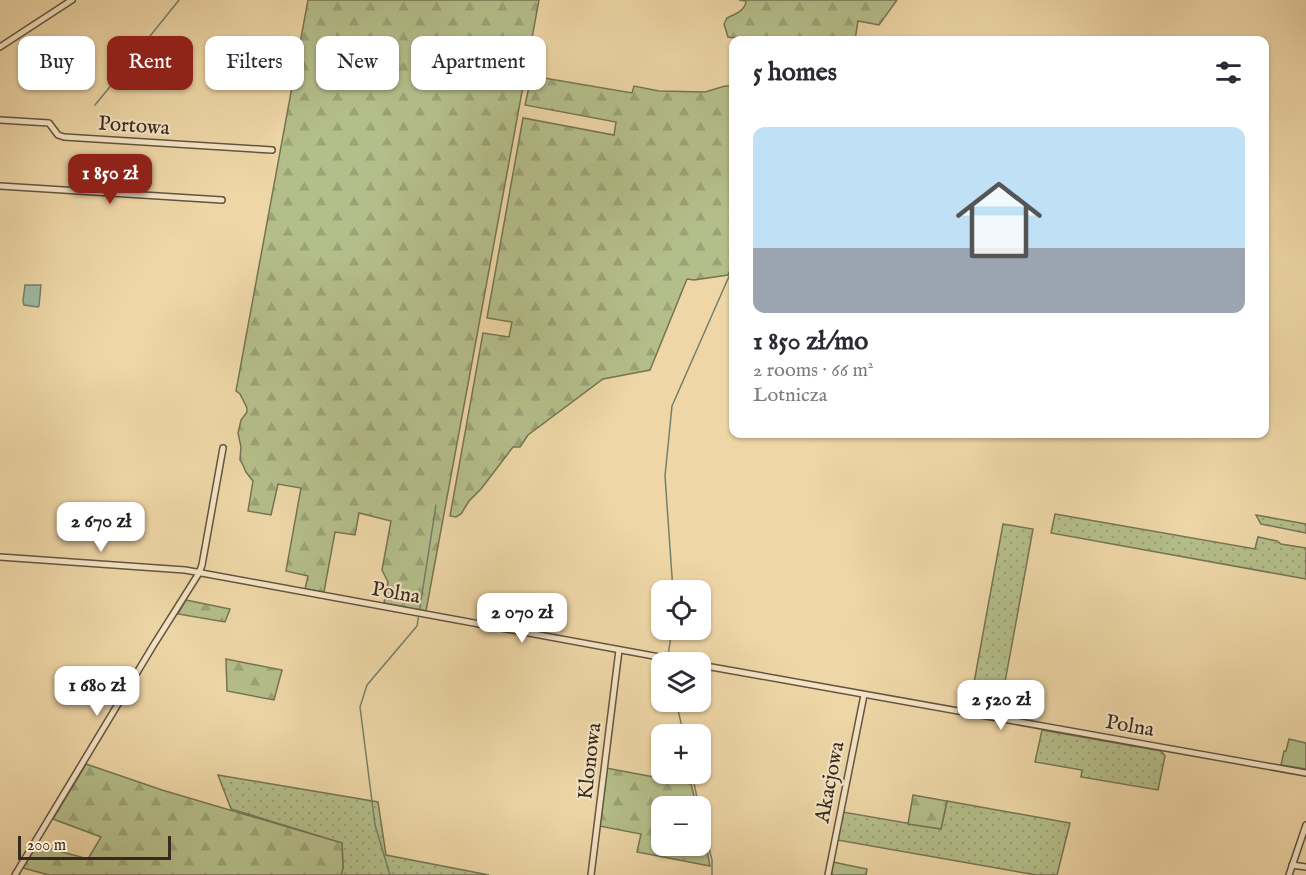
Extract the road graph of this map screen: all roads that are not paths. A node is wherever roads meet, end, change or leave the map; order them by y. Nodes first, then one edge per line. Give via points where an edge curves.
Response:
1 (72, 0) edge
2 (0, 47) edge
3 (0, 120) edge
4 (272, 150) dead end
5 (0, 186) edge
6 (222, 200) dead end
7 (223, 448) dead end
8 (0, 557) edge
9 (200, 573) junction
10 (620, 650) junction
11 (651, 656) edge
12 (711, 666) edge
13 (864, 695) junction
14 (1306, 773) edge
15 (1306, 825) edge
16 (1292, 865) junction
17 (1306, 867) edge
18 (15, 875) edge
19 (591, 875) edge
20 (828, 875) edge
21 (1288, 875) edge

1 - 2 street
3 - 4 street, Portowa via 49,123 64,137
5 - 6 street
7 - 9 street
8 - 9 street, Polna
9 - 10 street, Polna
9 - 18 street
10 - 11 street, Polna
10 - 19 street, Klonowa
12 - 13 street, Polna
13 - 14 street, Polna
13 - 20 street, Akacjowa
15 - 16 street
16 - 17 street
16 - 21 street

